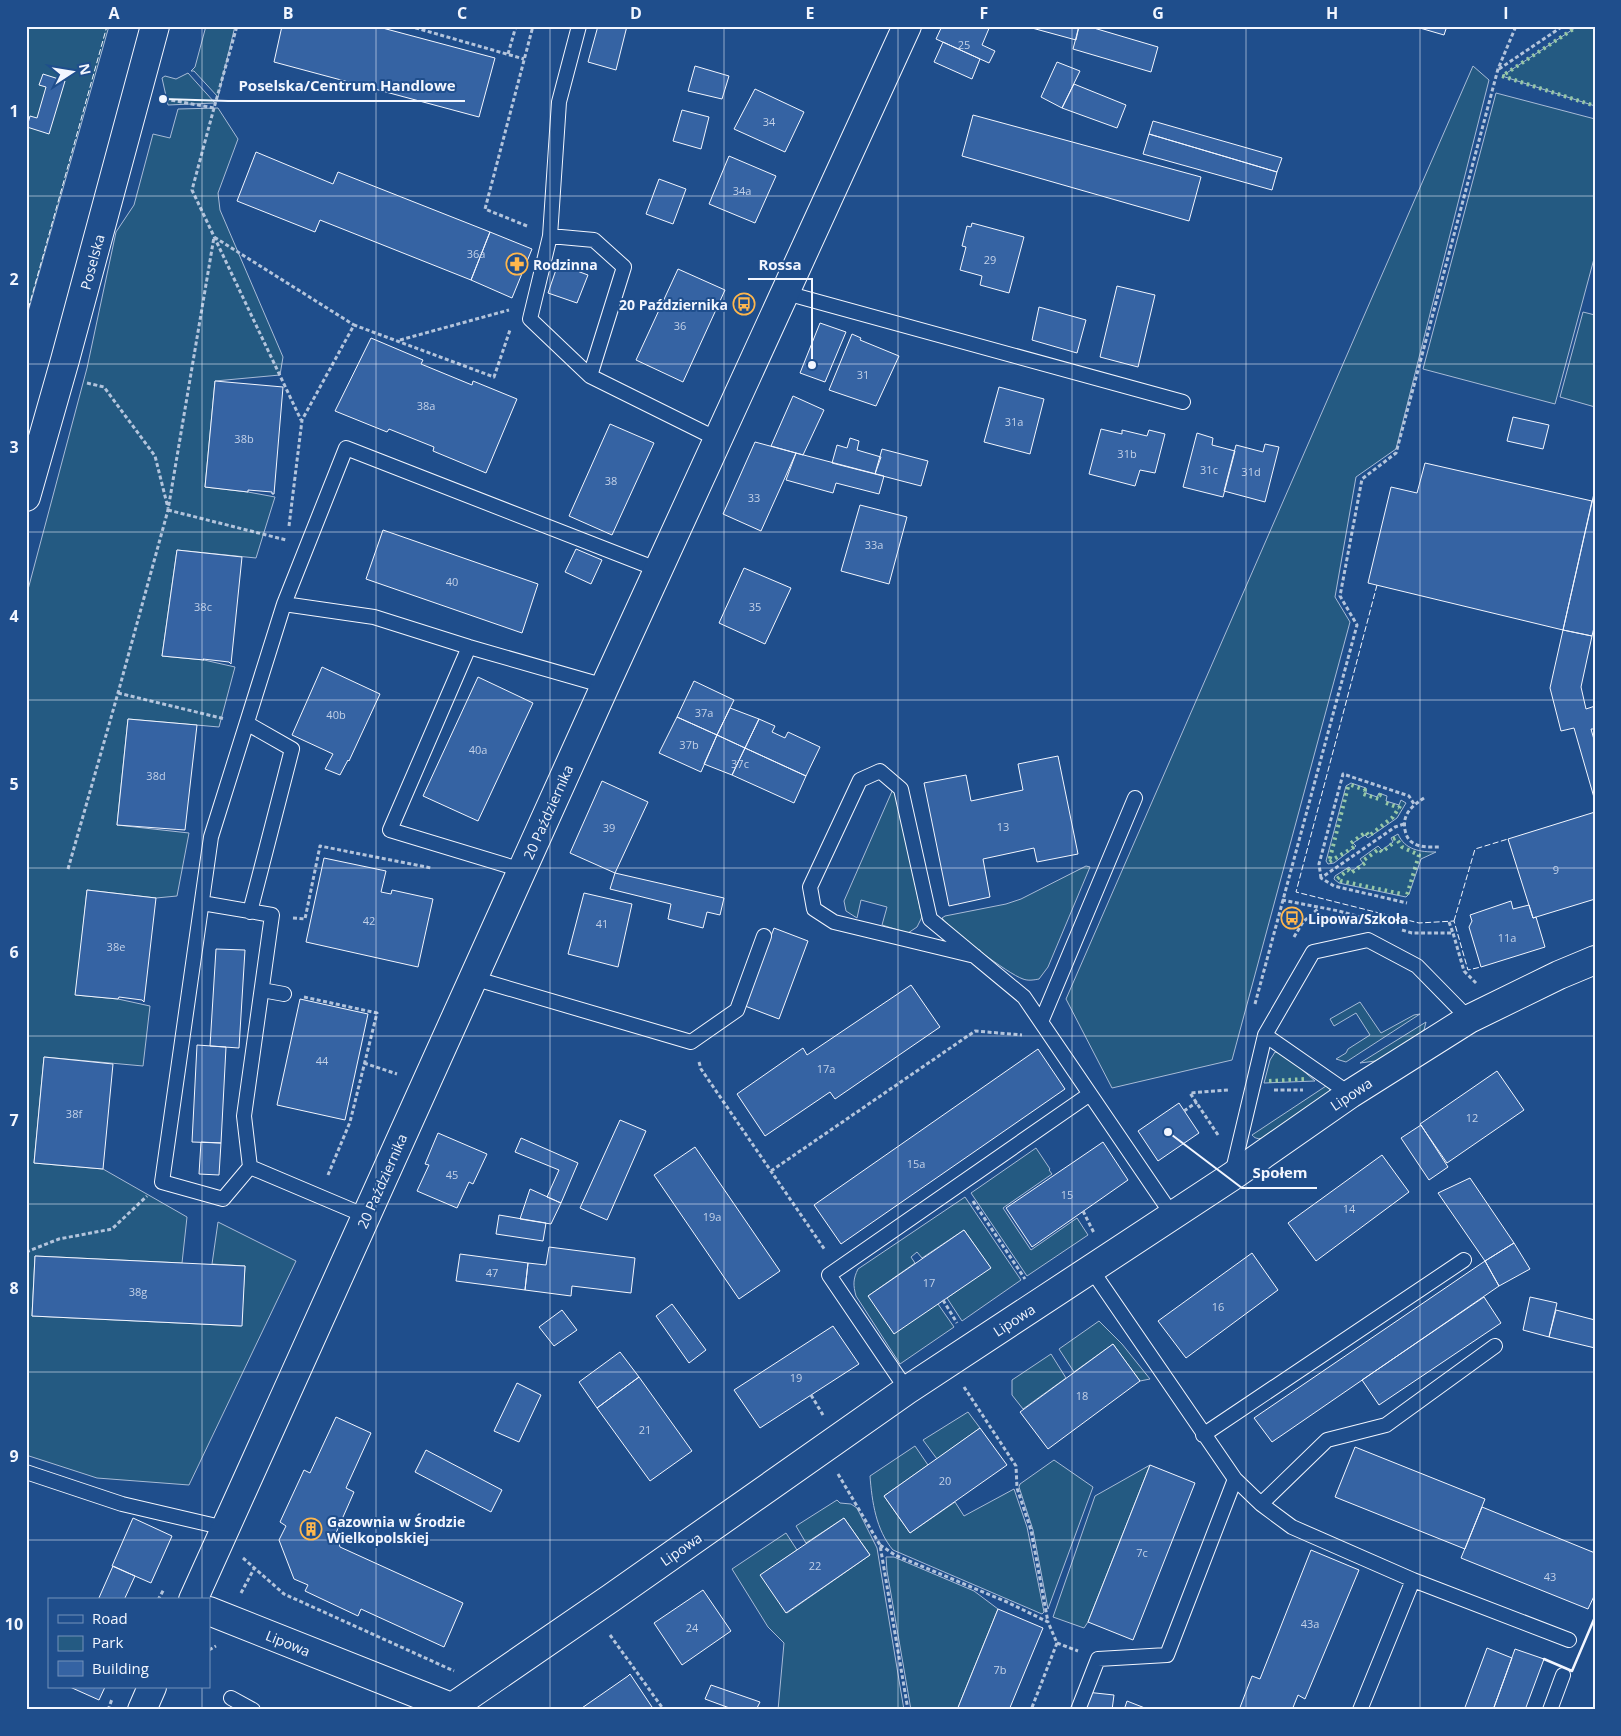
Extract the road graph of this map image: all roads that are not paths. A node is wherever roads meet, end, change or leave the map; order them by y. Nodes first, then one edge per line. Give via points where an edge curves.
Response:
1 (155, 26) edge
2 (579, 26) edge
3 (907, 26) edge
4 (550, 236) junction
5 (786, 293) junction
6 (590, 376) junction
7 (1183, 402) dead end
8 (719, 440) junction
9 (26, 497) edge
10 (659, 570) junction
11 (284, 604) junction
12 (469, 647) junction
13 (605, 686) junction
14 (248, 724) junction
15 (1134, 798) dead end
16 (522, 870) junction
17 (202, 903) junction
18 (250, 912) junction
19 (764, 936) dead end
20 (975, 956) junction
21 (1595, 960) edge
22 (474, 978) junction
23 (262, 990) junction
24 (291, 995) road end
25 (1469, 1019) junction
26 (1041, 1022) junction
27 (1265, 1035) junction
28 (1090, 1094) junction
29 (1350, 1094) junction
30 (250, 1166) junction
31 (1231, 1177) junction
32 (366, 1216) junction
33 (1173, 1216) junction
34 (1464, 1260) dead end
35 (1091, 1270) junction
36 (1495, 1346) dead end
37 (907, 1390) junction
38 (1203, 1435) junction
39 (26, 1472) edge
40 (1235, 1480) junction
41 (1261, 1504) junction
42 (225, 1528) junction
43 (1413, 1580) junction
44 (194, 1598) edge
45 (210, 1611) edge
46 (1569, 1640) dead end
47 (1563, 1675) dead end
48 (152, 1688) edge
49 (231, 1698) dead end
50 (449, 1709) edge
51 (142, 1710) edge
52 (253, 1710) edge
53 (1078, 1710) edge
54 (1360, 1710) edge
55 (1550, 1710) edge

1 - 9 street, Poselska
2 - 4 lane via 559,102
3 - 5 street, 20 Października
4 - 6 lane via 530,319
4 - 6 lane via 594,240 624,267
5 - 7 lane
5 - 8 street, 20 Października
6 - 8 lane
8 - 10 street, 20 Października
10 - 11 lane via 346,448
10 - 13 street, 20 Października
11 - 12 lane via 374,617
11 - 14 lane
12 - 13 lane
12 - 16 lane via 390,830
13 - 16 street, 20 Października
14 - 17 lane via 211,837
14 - 18 lane via 292,749
15 - 26 lane
16 - 22 street, 20 Października
17 - 18 lane
17 - 30 lane via 162,1182 223,1198
18 - 23 lane via 272,915
19 - 22 lane via 736,1010 691,1042
20 - 20 lane via 930,918 901,789 880,771 860,780 810,887 814,908 834,922
20 - 26 lane via 1024,997
21 - 25 street, Lipowa
22 - 32 street, 20 Października
23 - 24 lane
23 - 30 lane via 244,1116
25 - 27 lane via 1417,966 1368,940 1313,952
25 - 29 street, Lipowa
26 - 28 lane
27 - 29 lane
27 - 31 lane
28 - 33 lane
28 - 37 lane via 829,1275
29 - 31 street, Lipowa
30 - 32 lane
31 - 33 street, Lipowa
32 - 42 street, 20 Października
33 - 35 street, Lipowa
34 - 38 lane
35 - 37 street, Lipowa
35 - 38 lane
36 - 41 lane via 1386,1425 1326,1440
37 - 50 street, Lipowa
38 - 40 lane
39 - 42 lane via 122,1504
40 - 41 lane
40 - 53 lane via 1167,1655 1098,1658
41 - 43 lane via 1292,1527
42 - 44 street, 20 Października
43 - 46 lane
43 - 54 lane
45 - 50 street, Lipowa
47 - 55 lane
48 - 51 street
49 - 52 lane

